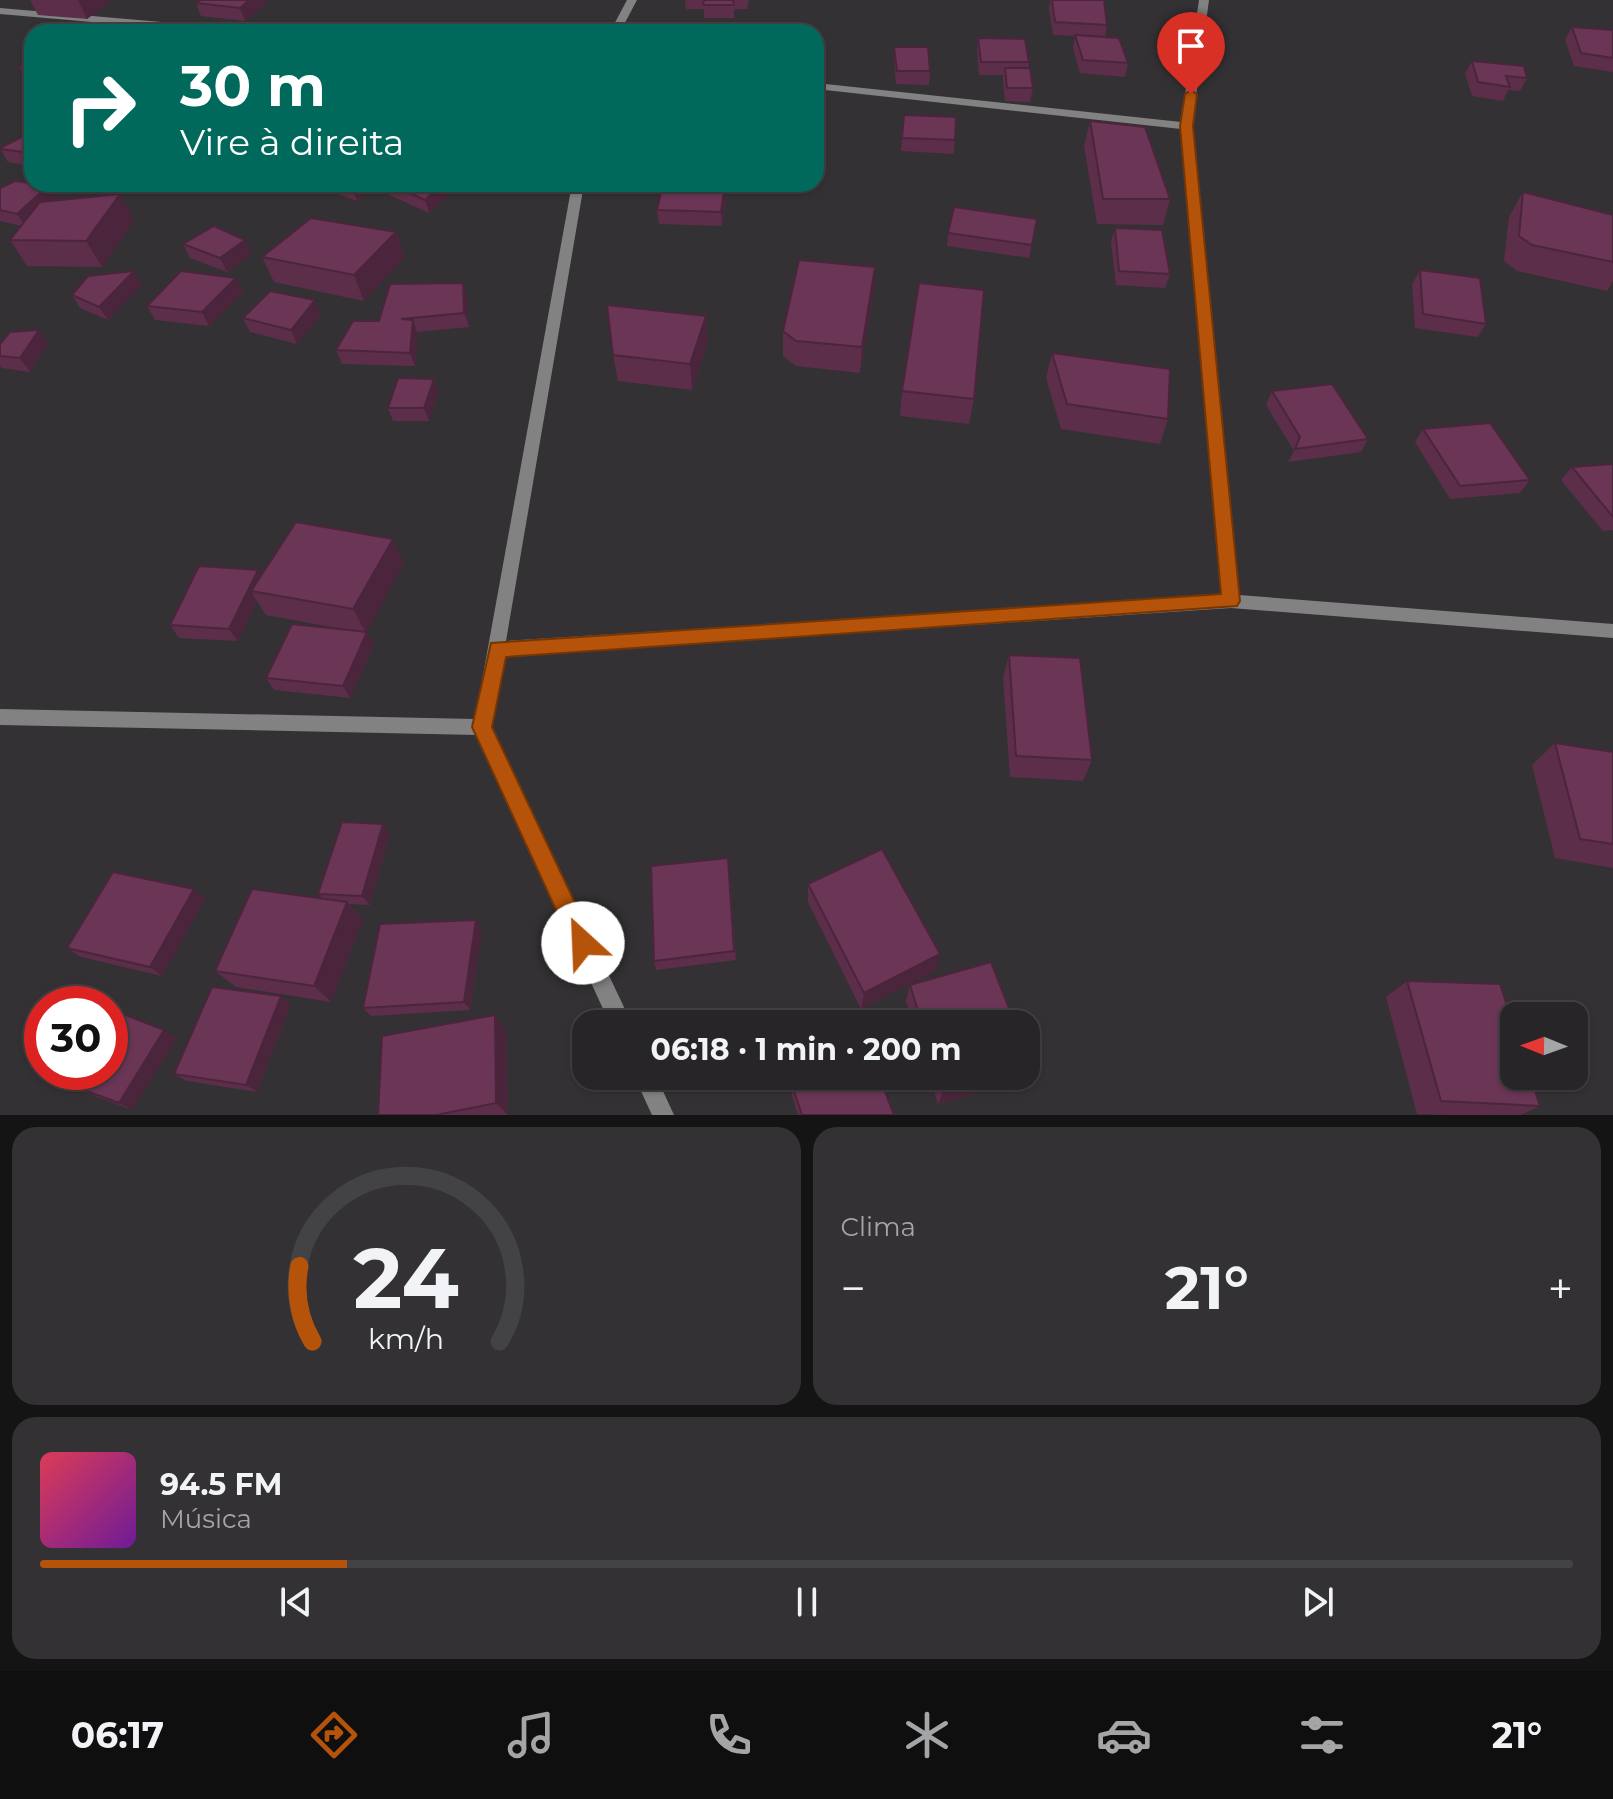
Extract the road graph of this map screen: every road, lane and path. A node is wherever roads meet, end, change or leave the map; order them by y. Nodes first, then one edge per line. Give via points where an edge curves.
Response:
1 (632, 0) edge
2 (1204, 0) edge
3 (0, 11) edge
4 (150, 24) edge
5 (619, 24) edge
6 (824, 87) edge
7 (1186, 126) junction
8 (577, 192) edge
9 (1231, 601) junction
10 (1613, 631) edge
11 (498, 649) junction
12 (0, 717) edge
13 (482, 727) junction
14 (614, 1010) edge
15 (651, 1090) edge
16 (663, 1115) edge

1 - 5 street
2 - 7 street
3 - 4 street
6 - 7 street
7 - 9 street
8 - 11 street
9 - 10 street
9 - 11 street
11 - 13 street
12 - 13 street
13 - 14 street
15 - 16 street

